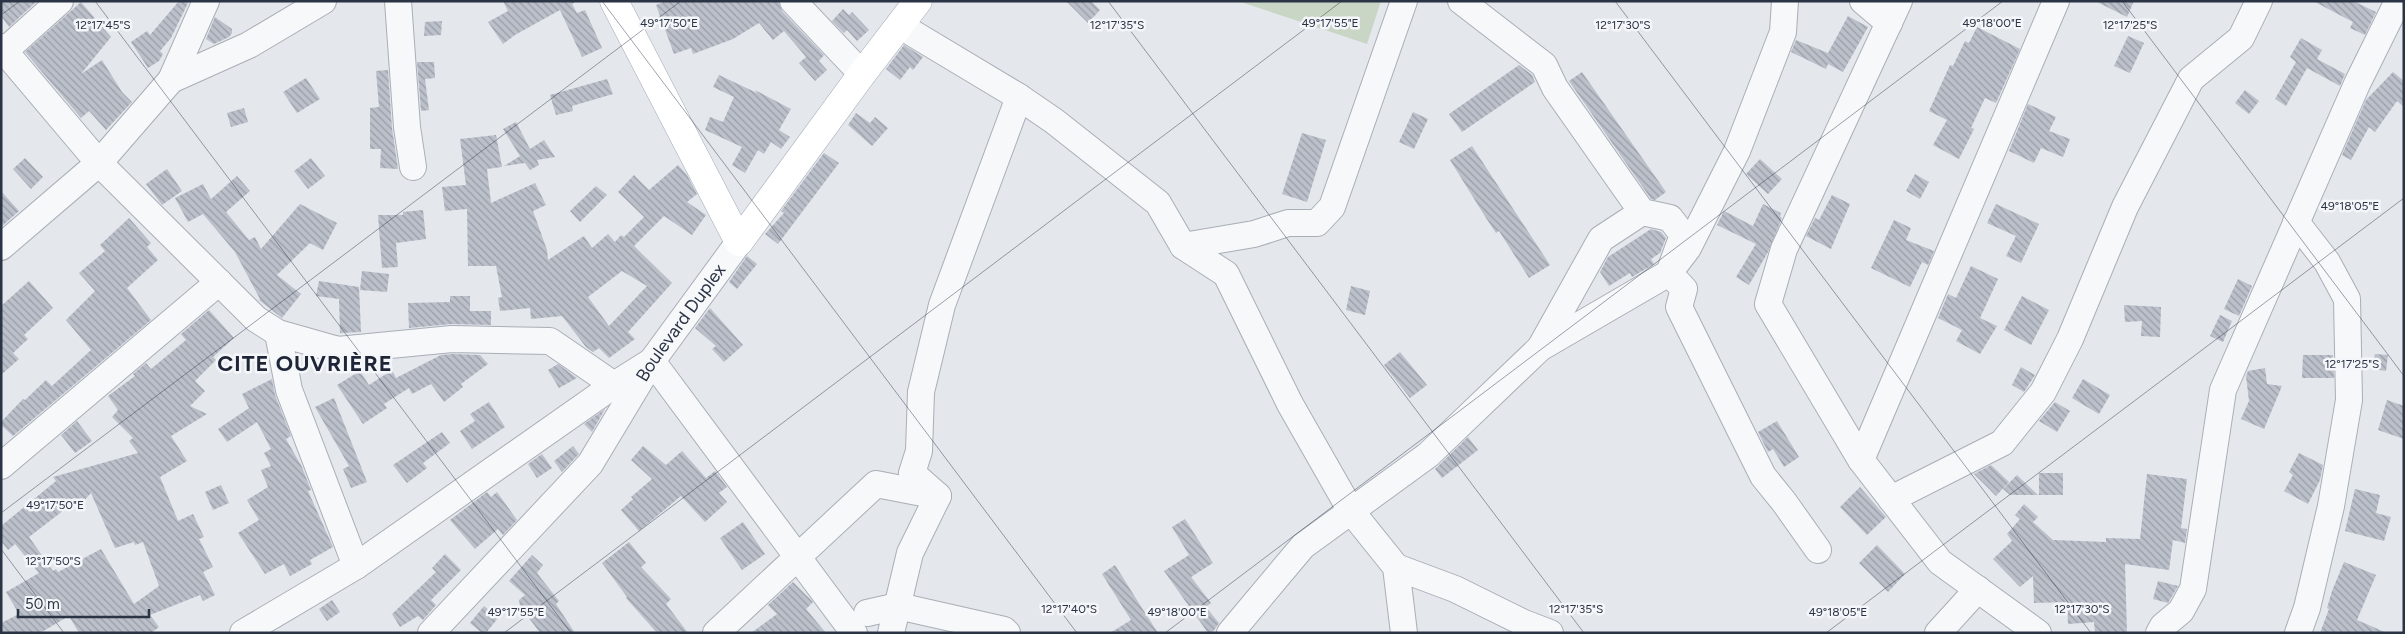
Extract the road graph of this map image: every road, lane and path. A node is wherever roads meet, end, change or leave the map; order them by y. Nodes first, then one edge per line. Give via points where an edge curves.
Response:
1 (60, 1) edge
2 (206, 1) edge
3 (323, 1) edge
4 (398, 1) edge
5 (614, 1) edge
6 (793, 1) edge
7 (918, 1) edge
8 (1404, 1) edge
9 (1460, 1) edge
10 (1786, 1) edge
11 (1863, 1) edge
12 (2056, 1) edge
13 (2259, 1) edge
14 (2398, 1) edge
15 (1894, 12) edge
16 (899, 25) junction
17 (2, 51) edge
18 (862, 74) junction
19 (171, 80) junction
20 (1019, 96) junction
21 (99, 163) junction
22 (413, 167) dead end
23 (1642, 212) junction
24 (2296, 222) junction
25 (739, 242) junction
26 (1, 246) edge
27 (1183, 246) junction
28 (1669, 273) junction
29 (220, 282) junction
30 (278, 333) junction
31 (1540, 348) junction
32 (652, 361) junction
33 (614, 385) junction
34 (1861, 460) junction
35 (1, 466) edge
36 (938, 496) junction
37 (1891, 499) junction
38 (1351, 511) junction
39 (1818, 550) dead end
40 (796, 557) junction
41 (356, 566) junction
42 (1396, 567) junction
43 (1978, 589) junction
44 (898, 606) junction
45 (861, 623) edge
46 (243, 633) edge
47 (431, 633) edge
48 (716, 633) edge
49 (891, 633) edge
50 (1007, 633) edge
51 (1230, 633) edge
52 (1404, 633) edge
53 (1550, 633) edge
54 (1938, 633) edge
55 (2038, 633) edge
56 (2159, 633) edge
57 (2298, 633) edge

1 - 17 street
2 - 19 street
3 - 19 street via 249,45
4 - 22 street
5 - 25 main road
6 - 18 street
7 - 16 main road, Boulevard Duplex
8 - 27 street via 1332,207 1317,222 1288,223 1254,234
9 - 23 street via 1544,66 1555,88
10 - 28 street via 1783,32 1737,152 1688,248
11 - 15 street
12 - 34 street
13 - 37 street via 2241,38 2191,79 2125,207 2070,339 2043,392 2002,443
14 - 24 street
15 - 34 street via 1784,249 1768,304
16 - 18 main road, Boulevard Duplex
16 - 20 street
17 - 21 street
18 - 25 main road, Boulevard Duplex
19 - 21 street
20 - 27 street via 1158,202
20 - 36 street via 942,305 920,392 919,451 912,473
21 - 26 street
21 - 29 street
23 - 28 street via 1670,218 1683,235
23 - 31 street via 1601,240
24 - 56 street via 2222,390 2193,588 2181,611 2162,626
24 - 57 street via 2327,262 2347,299 2349,400 2331,506 2308,608
25 - 32 street, Boulevard Duplex
27 - 38 street via 1226,274 1290,404
28 - 31 street
28 - 39 street via 1684,289 1679,307 1763,476
29 - 30 street via 256,319
29 - 35 street
30 - 33 street via 338,350 452,339 550,341
30 - 41 street via 289,390
31 - 38 street via 1428,455
32 - 33 street
32 - 40 street
32 - 47 street, Boulevard Duplex via 590,464
33 - 41 street
34 - 37 street
36 - 40 street via 876,484
36 - 44 street via 910,552
37 - 43 street via 1940,562
38 - 42 street
38 - 51 street via 1303,546
40 - 45 street
40 - 48 street
41 - 46 street
42 - 52 street
42 - 53 street via 1455,589
43 - 54 street
43 - 55 street
44 - 45 street
44 - 49 street
44 - 50 street

